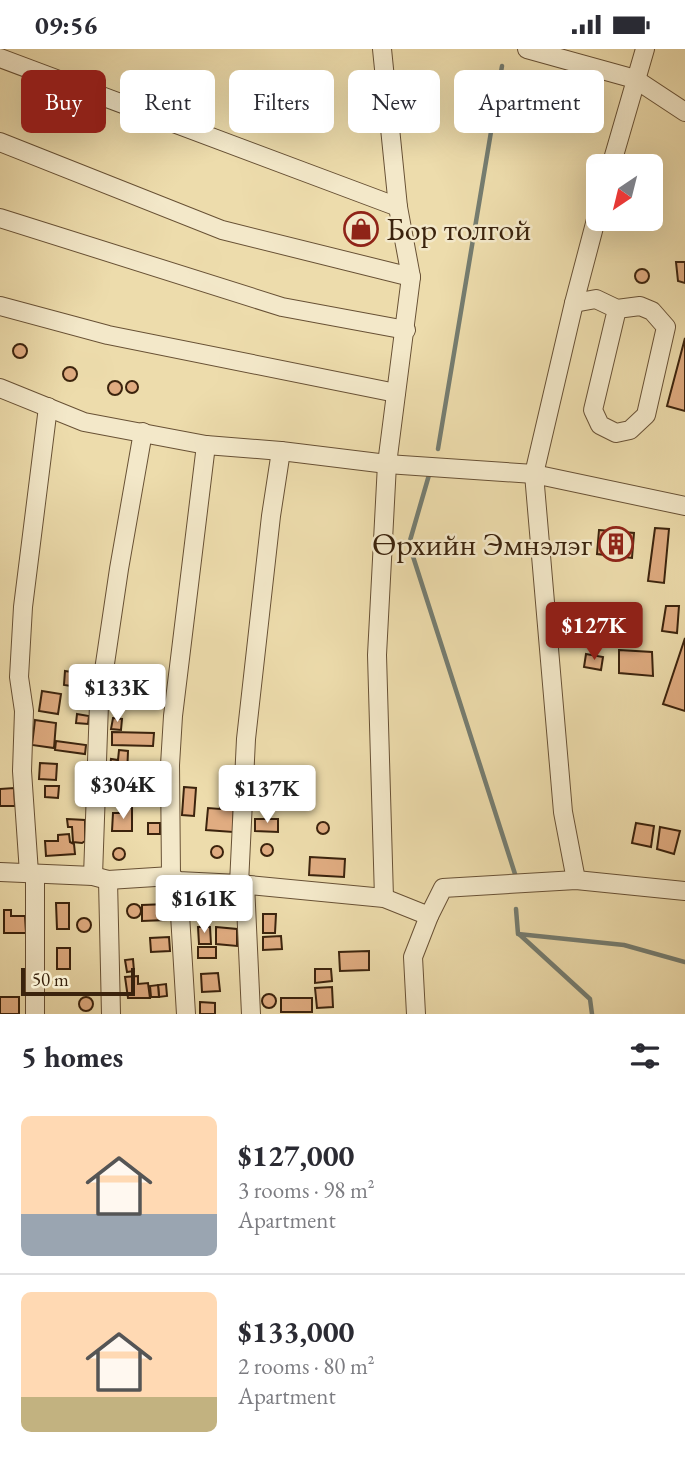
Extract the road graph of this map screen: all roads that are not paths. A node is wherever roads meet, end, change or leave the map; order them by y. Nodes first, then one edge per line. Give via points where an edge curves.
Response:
1 (382, 49) edge
2 (527, 49) edge
3 (645, 49) edge
4 (0, 58) edge
5 (635, 79) junction
6 (685, 112) edge
7 (0, 142) edge
8 (614, 154) edge
9 (398, 207) junction
10 (0, 218) edge
11 (593, 231) edge
12 (411, 277) junction
13 (573, 303) junction
14 (0, 306) edge
15 (617, 309) junction
16 (406, 330) junction
17 (0, 388) edge
18 (396, 393) junction
19 (48, 407) junction
20 (143, 432) junction
21 (206, 445) junction
22 (281, 451) junction
23 (387, 464) junction
24 (534, 474) junction
25 (685, 506) edge
26 (0, 872) edge
27 (32, 874) junction
28 (100, 878) junction
29 (174, 879) junction
30 (576, 880) junction
31 (242, 884) junction
32 (685, 891) edge
33 (384, 898) junction
34 (429, 916) junction
35 (35, 1014) edge
36 (111, 1014) edge
37 (186, 1014) edge
38 (251, 1014) edge
39 (416, 1014) edge

1 - 9 street
2 - 5 street
3 - 5 street
4 - 9 street
5 - 6 street
5 - 8 street
7 - 12 street via 222,230
9 - 12 street
10 - 16 street via 282,307
11 - 13 street
12 - 16 street
13 - 15 street via 596,299
13 - 24 street
14 - 18 street via 108,335
15 - 15 street via 593,410 600,425 617,433 630,430 646,415 666,327 652,311 640,306
16 - 18 street
17 - 19 street
18 - 23 street
19 - 20 street via 84,422
19 - 27 street via 19,677
20 - 21 street
20 - 28 street via 99,704
21 - 22 street
21 - 29 street via 173,716
22 - 23 street
22 - 31 street via 246,739
23 - 24 street
23 - 33 street via 377,655
24 - 25 street
24 - 30 street via 563,812
26 - 27 street
27 - 28 street
27 - 35 street
28 - 29 street
28 - 36 street
29 - 31 street
29 - 37 street
30 - 32 street
30 - 34 street via 443,888
31 - 33 street
31 - 38 street
33 - 34 street
34 - 39 street via 413,957

